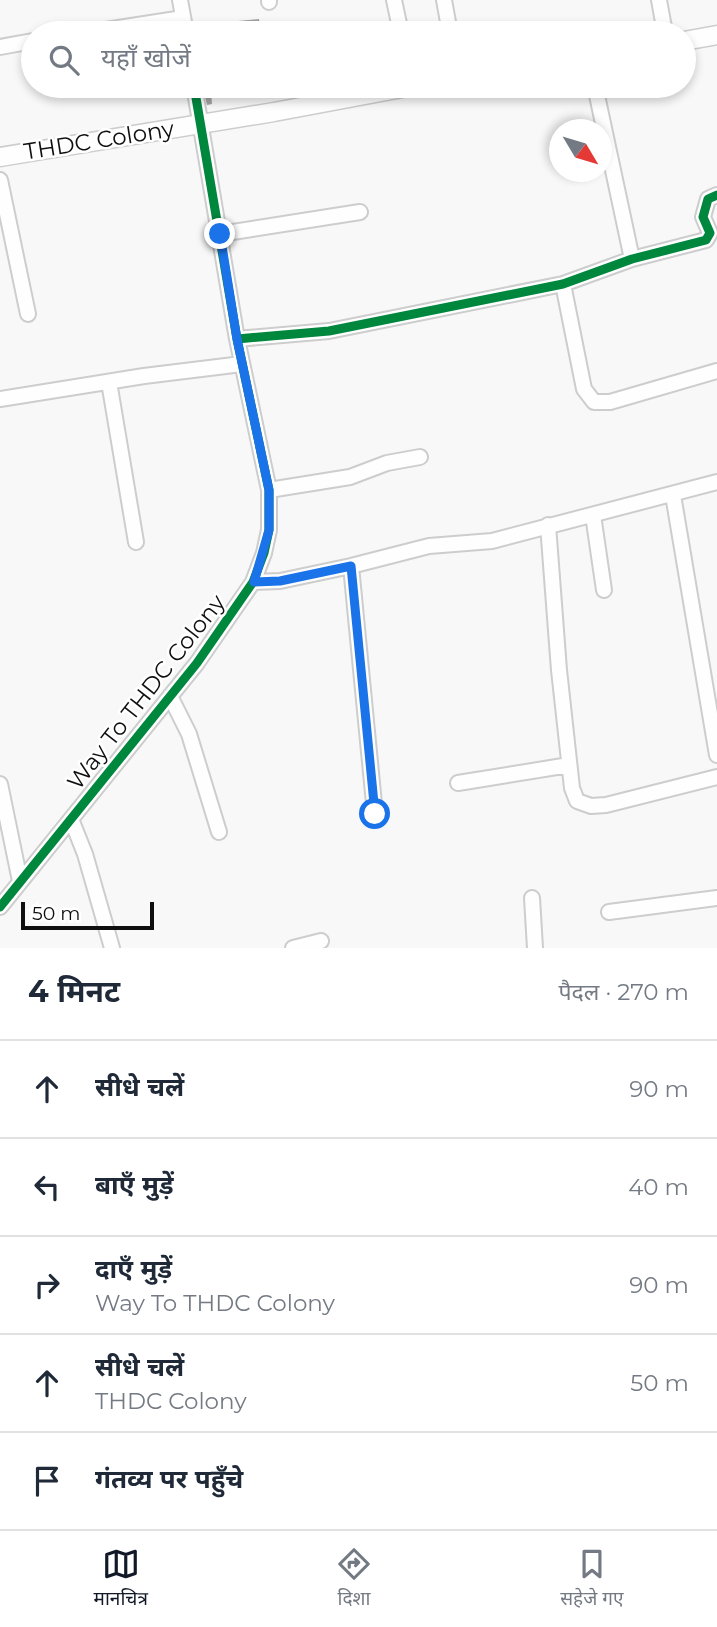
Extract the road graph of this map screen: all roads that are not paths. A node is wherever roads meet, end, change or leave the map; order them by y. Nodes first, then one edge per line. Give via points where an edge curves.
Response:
1 (180, 0) edge
2 (394, 0) edge
3 (444, 0) edge
4 (659, 0) edge
5 (183, 18) junction
6 (164, 21) edge
7 (184, 21) edge
8 (398, 21) edge
9 (448, 21) edge
10 (663, 21) edge
11 (717, 35) edge
12 (696, 39) edge
13 (21, 43) edge
14 (0, 47) edge
15 (196, 98) edge
16 (345, 98) edge
17 (598, 98) edge
18 (199, 124) junction
19 (0, 157) edge
20 (0, 180) edge
21 (717, 195) edge
22 (360, 212) dead end
23 (220, 234) junction
24 (632, 259) junction
25 (563, 284) junction
26 (28, 314) dead end
27 (237, 339) junction
28 (241, 359) junction
29 (717, 371) edge
30 (109, 382) junction
31 (0, 399) edge
32 (420, 457) dead end
33 (717, 482) edge
34 (269, 490) junction
35 (673, 495) junction
36 (593, 515) junction
37 (548, 525) junction
38 (136, 542) dead end
39 (351, 566) junction
40 (254, 582) junction
41 (604, 590) dead end
42 (170, 696) junction
43 (717, 755) edge
44 (569, 765) junction
45 (717, 778) edge
46 (458, 783) dead end
47 (0, 784) edge
48 (375, 814) dead end
49 (71, 819) junction
50 (219, 832) dead end
51 (20, 881) junction
52 (532, 898) dead end
53 (717, 898) edge
54 (0, 907) edge
55 (608, 912) dead end
56 (321, 941) dead end
57 (112, 948) edge
58 (293, 948) edge
59 (532, 948) edge

1 - 5 street
2 - 8 street
3 - 9 street
4 - 10 street
5 - 6 street
5 - 7 street
11 - 12 street
13 - 14 street
15 - 18 street, THDC Colony
16 - 18 street, THDC Colony
17 - 24 street
18 - 19 street, THDC Colony
18 - 23 street, THDC Colony
20 - 26 street
21 - 24 street via 708,199 703,217 710,233 706,240
22 - 23 street
23 - 27 street, THDC Colony
24 - 25 street
25 - 27 street via 329,331
25 - 29 street via 584,389 594,402 610,402
27 - 28 street, THDC Colony
28 - 30 street
28 - 34 street, Way To THDC Colony
30 - 31 street
30 - 38 street
32 - 34 street via 350,477
33 - 35 street
34 - 40 street, Way To THDC Colony via 269,530
35 - 36 street
35 - 43 street
36 - 37 street
36 - 41 street
37 - 39 street via 492,541 412,549
37 - 44 street
39 - 40 street
39 - 48 street
40 - 42 street, Way To THDC Colony
42 - 49 street, Way To THDC Colony
42 - 50 street via 189,734
44 - 45 street via 577,801 591,806
44 - 46 street
47 - 51 street
49 - 51 street, Way To THDC Colony
49 - 57 street
51 - 54 street, Way To THDC Colony
52 - 59 street
53 - 55 street
56 - 58 street

